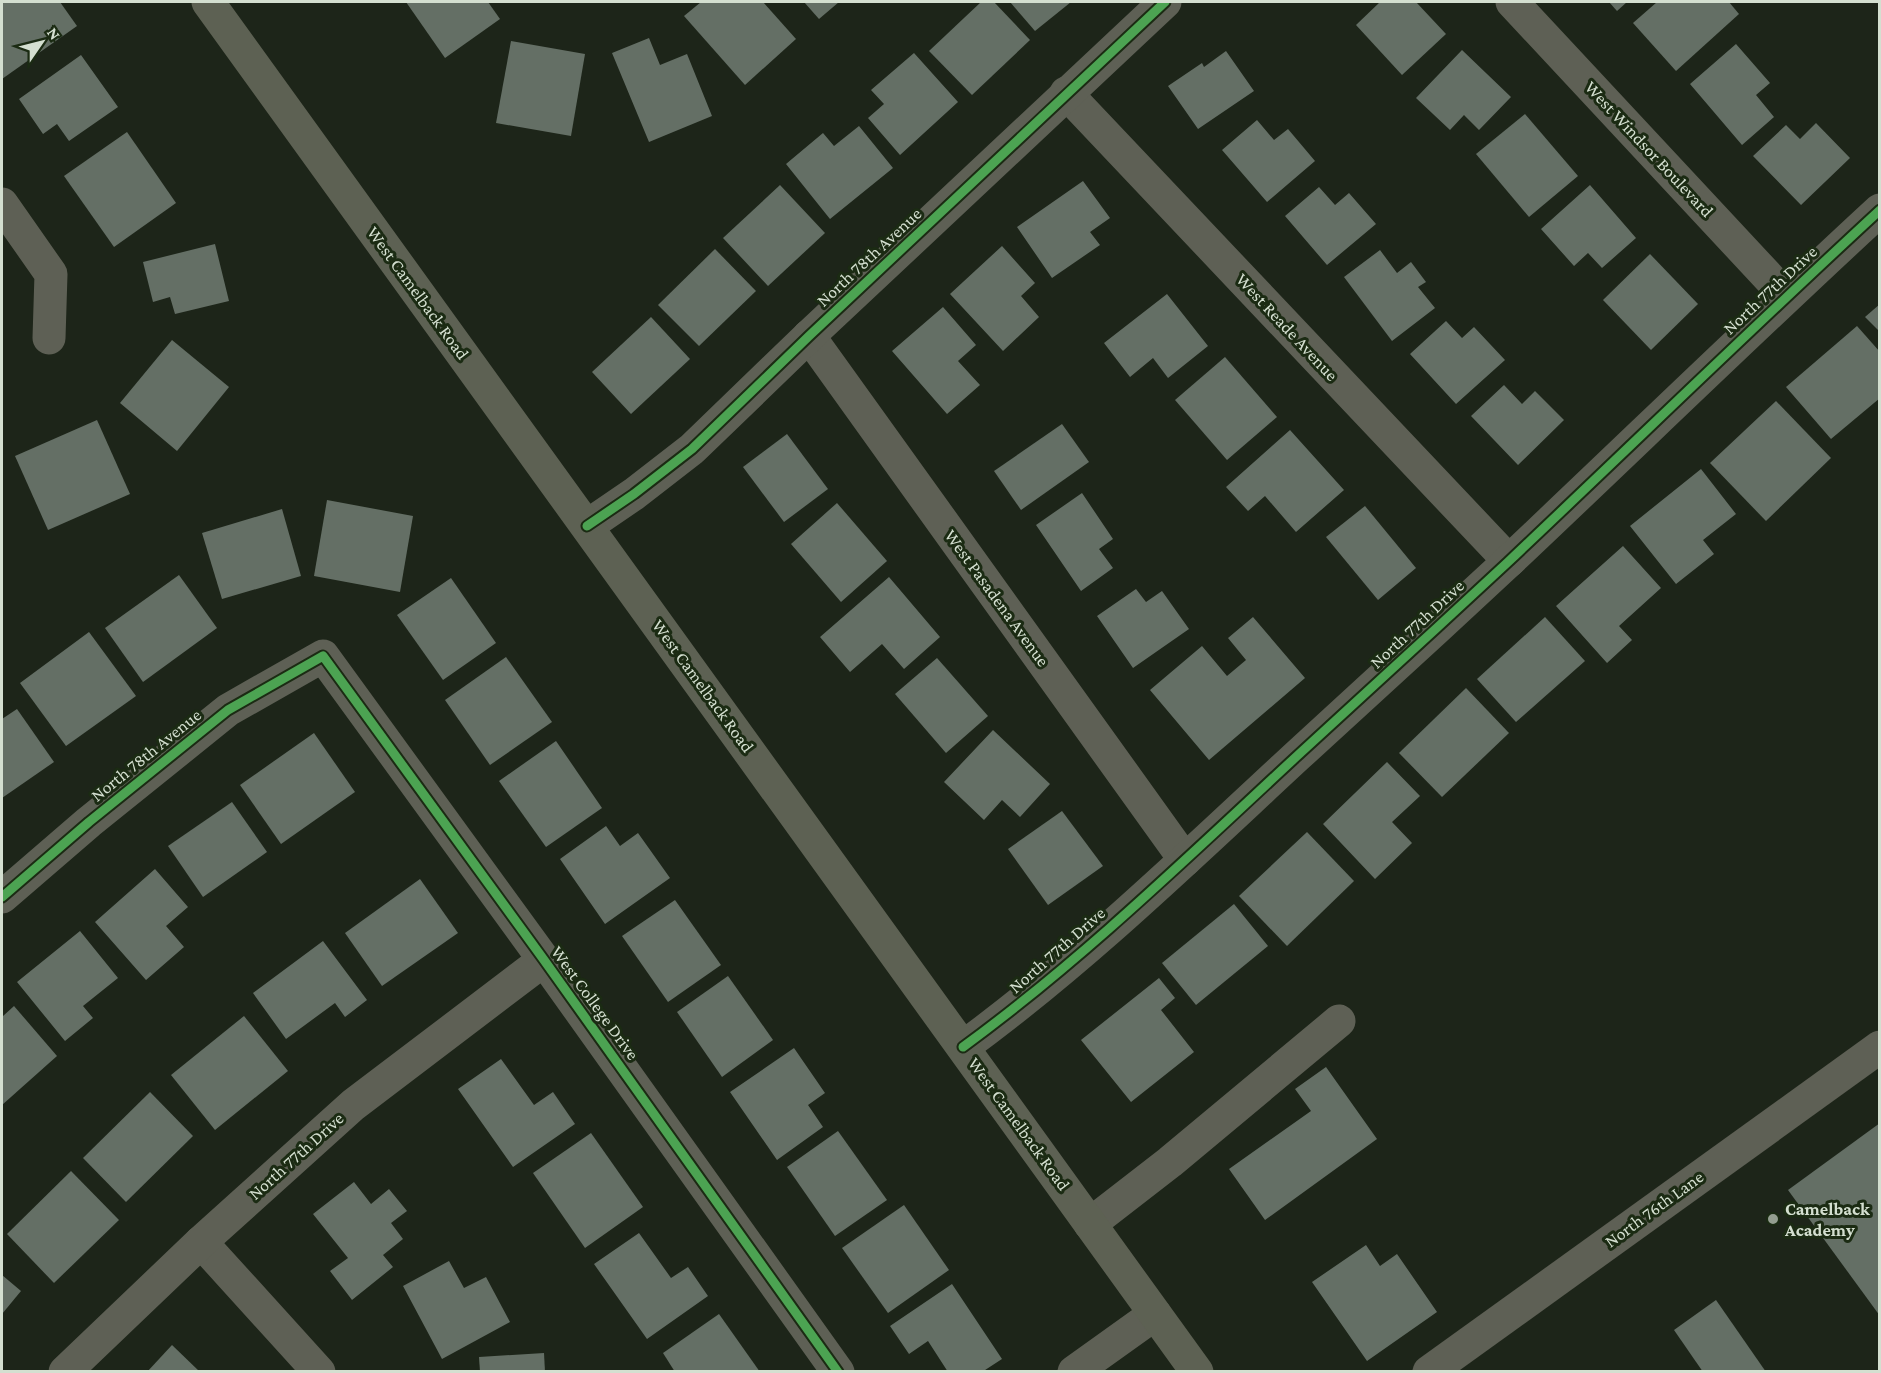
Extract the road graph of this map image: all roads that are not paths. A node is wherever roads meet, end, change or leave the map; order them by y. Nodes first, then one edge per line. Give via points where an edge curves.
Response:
1 (208, 2) edge
2 (1165, 2) edge
3 (1512, 2) edge
4 (1066, 93) junction
5 (2, 204) edge
6 (1880, 210) edge
7 (1786, 297) junction
8 (809, 336) junction
9 (49, 338) dead end
10 (587, 526) junction
11 (1509, 561) junction
12 (322, 656) joint
13 (1185, 860) junction
14 (2, 897) edge
15 (544, 960) junction
16 (1339, 1021) dead end
17 (963, 1047) junction
18 (1880, 1047) edge
19 (1090, 1224) junction
20 (201, 1242) junction
21 (1155, 1314) junction
22 (65, 1371) edge
23 (319, 1371) edge
24 (838, 1371) edge
25 (1074, 1371) edge
26 (1197, 1371) edge
27 (1429, 1371) edge

1 - 10 main road, West Camelback Road
2 - 4 street, North 78th Avenue
3 - 7 street, West Windsor Boulevard
4 - 8 street, North 78th Avenue
4 - 11 street, West Reade Avenue
5 - 9 street via 51,274
6 - 7 street, North 77th Drive
7 - 11 street, North 77th Drive
8 - 10 street, North 78th Avenue via 692,449
8 - 13 street, West Pasadena Avenue
10 - 17 main road, West Camelback Road
11 - 13 street, North 77th Drive
12 - 14 street, North 78th Avenue via 228,710
12 - 15 street, West College Drive
13 - 17 street, North 77th Drive via 1052,978
15 - 20 street, North 77th Drive via 353,1105
15 - 24 street, West College Drive
16 - 19 street
17 - 19 main road, West Camelback Road
18 - 27 street, North 76th Lane
19 - 21 main road, West Camelback Road
20 - 22 street, North 77th Drive
20 - 23 street
21 - 25 street
21 - 26 main road, West Camelback Road

